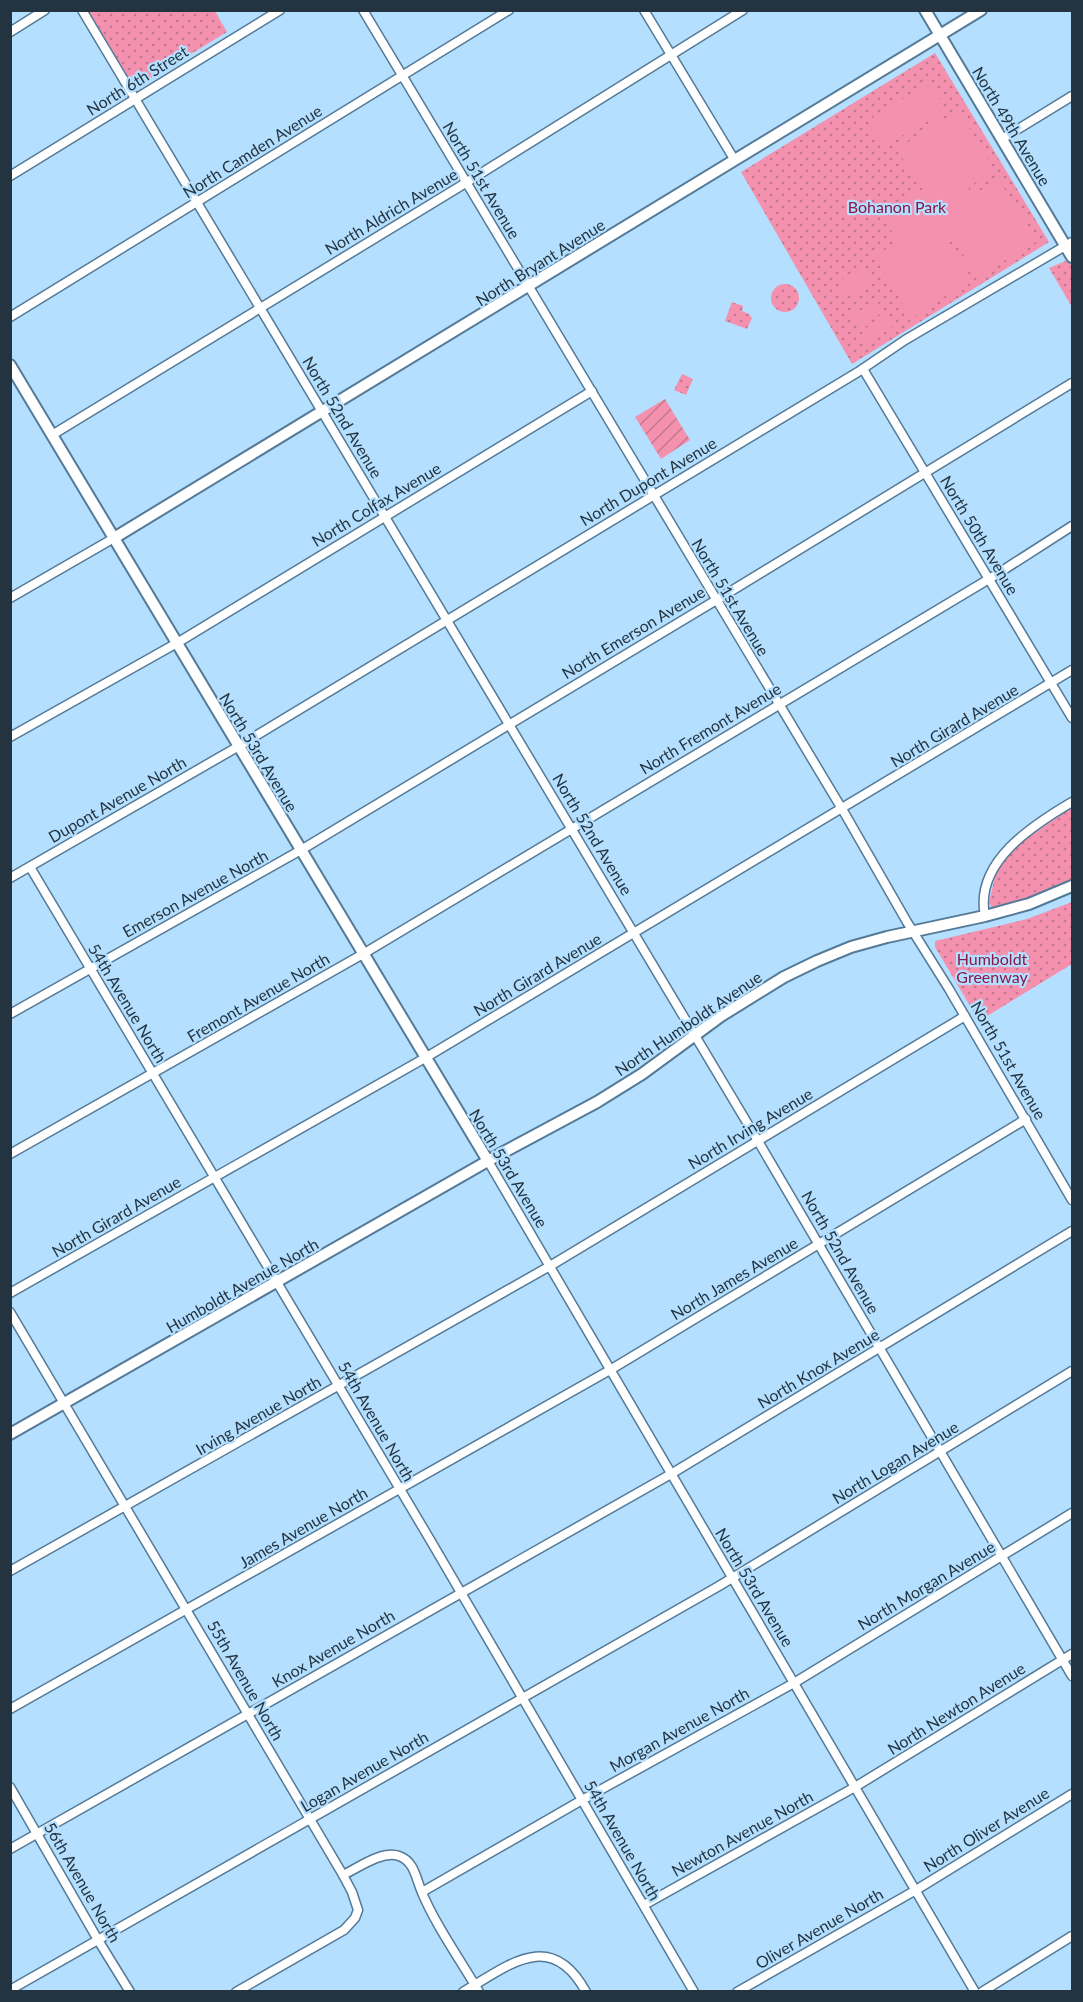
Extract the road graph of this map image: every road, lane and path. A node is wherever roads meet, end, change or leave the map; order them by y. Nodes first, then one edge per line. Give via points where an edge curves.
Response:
1 (45, 10) edge
2 (82, 10) edge
3 (280, 10) edge
4 (363, 10) edge
5 (509, 10) edge
6 (644, 10) edge
7 (743, 10) edge
8 (925, 10) edge
9 (981, 10) edge
10 (10, 32) edge
11 (940, 36) junction
12 (671, 55) junction
13 (402, 75) junction
14 (1072, 96) edge
15 (135, 99) junction
16 (1002, 139) junction
17 (734, 159) junction
18 (10, 176) edge
19 (466, 182) junction
20 (197, 202) junction
21 (1069, 244) edge
22 (1072, 256) edge
23 (528, 287) junction
24 (260, 308) junction
25 (10, 317) edge
26 (10, 365) edge
27 (862, 369) junction
28 (1072, 383) edge
29 (592, 392) junction
30 (323, 412) junction
31 (52, 435) junction
32 (925, 474) junction
33 (654, 495) junction
34 (385, 516) junction
35 (1072, 526) edge
36 (114, 538) junction
37 (989, 579) junction
38 (10, 598) edge
39 (716, 601) junction
40 (447, 620) junction
41 (177, 643) junction
42 (1072, 670) edge
43 (1052, 683) junction
44 (779, 705) junction
45 (1072, 717) edge
46 (509, 724) junction
47 (10, 737) edge
48 (239, 746) junction
49 (1072, 802) edge
50 (842, 809) junction
51 (572, 829) junction
52 (301, 850) junction
53 (30, 867) junction
54 (10, 878) edge
55 (1072, 886) edge
56 (985, 916) junction
57 (914, 932) junction
58 (634, 933) junction
59 (363, 954) junction
60 (90, 969) junction
61 (10, 1014) edge
62 (965, 1016) junction
63 (696, 1036) junction
64 (425, 1058) junction
65 (153, 1074) junction
66 (1026, 1119) junction
67 (758, 1141) junction
68 (10, 1154) edge
69 (488, 1161) junction
70 (214, 1177) junction
71 (1072, 1200) edge
72 (1072, 1231) edge
73 (820, 1244) junction
74 (550, 1266) junction
75 (278, 1282) junction
76 (10, 1293) edge
77 (10, 1312) edge
78 (880, 1348) junction
79 (610, 1370) junction
80 (1072, 1371) edge
81 (339, 1386) junction
82 (65, 1403) junction
83 (10, 1434) edge
84 (941, 1452) junction
85 (671, 1474) junction
86 (400, 1490) junction
87 (127, 1507) junction
88 (1072, 1513) edge
89 (1002, 1556) junction
90 (10, 1571) edge
91 (732, 1578) junction
92 (461, 1593) junction
93 (188, 1610) junction
94 (1072, 1654) edge
95 (1063, 1660) junction
96 (1072, 1676) edge
97 (794, 1683) junction
98 (523, 1698) junction
99 (10, 1708) edge
100 (249, 1714) junction
101 (10, 1786) edge
102 (855, 1787) junction
103 (1072, 1794) edge
104 (582, 1800) junction
105 (310, 1819) junction
106 (38, 1833) junction
107 (10, 1849) edge
108 (343, 1875) junction
109 (916, 1890) junction
110 (422, 1892) junction
111 (644, 1905) junction
112 (1072, 1936) edge
113 (98, 1940) junction
114 (477, 1988) edge
115 (10, 1990) edge
116 (130, 1992) edge
117 (236, 1992) edge
118 (463, 1992) edge
119 (586, 1992) edge
120 (694, 1992) edge
121 (737, 1992) edge
122 (975, 1992) edge
123 (982, 1992) edge

1 - 10 street
2 - 15 street, North 52nd Avenue
3 - 15 street, North 6th Street
4 - 13 street, North 51st Avenue
5 - 13 street, North Camden Avenue
6 - 12 street
7 - 12 street, North Aldrich Avenue
8 - 11 street, North 49th Avenue
9 - 11 street, North Bryant Avenue
11 - 16 street, North 49th Avenue
11 - 17 street, North Bryant Avenue
12 - 17 street
12 - 19 street, North Aldrich Avenue
13 - 19 street, North 51st Avenue
13 - 20 street, North Camden Avenue
14 - 16 street
15 - 18 street, North 6th Street
15 - 20 street, North 52nd Avenue
16 - 21 street, North 49th Avenue
17 - 23 street, North Bryant Avenue
19 - 23 street, North 51st Avenue
19 - 24 street, North Aldrich Avenue
20 - 24 street, North 52nd Avenue
20 - 25 street, North Camden Avenue
21 - 22 street, North 49th Avenue
21 - 27 street, North Dupont Avenue
23 - 29 street, North 51st Avenue
23 - 30 street, North Bryant Avenue
24 - 30 street, North 52nd Avenue
24 - 31 street, North Aldrich Avenue
26 - 31 street, North 53rd Avenue
27 - 32 street, North 50th Avenue
27 - 33 street, North Dupont Avenue
28 - 32 street, North Emerson Avenue
29 - 33 street, North 51st Avenue
29 - 34 street, North Colfax Avenue
30 - 34 street, North 52nd Avenue
30 - 36 street, North Bryant Avenue
31 - 36 street, North 53rd Avenue
32 - 37 street, North 50th Avenue
32 - 39 street, North Emerson Avenue
33 - 39 street, North 51st Avenue
33 - 40 street, North Dupont Avenue
34 - 40 street, North 52nd Avenue
34 - 41 street, North Colfax Avenue
35 - 37 street, North Fremont Avenue
36 - 38 street
36 - 41 street, North 53rd Avenue
37 - 43 street, North 50th Avenue
37 - 44 street, North Fremont Avenue
39 - 44 street, North 51st Avenue
39 - 46 street, North Emerson Avenue
40 - 46 street, North 52nd Avenue
40 - 48 street, North Dupont Avenue
41 - 47 street, North Colfax Avenue
41 - 48 street, North 53rd Avenue
42 - 43 street, North Girard Avenue
43 - 45 street, North 50th Avenue
43 - 50 street, North Girard Avenue
44 - 50 street, North 51st Avenue
44 - 51 street, North Fremont Avenue
46 - 51 street, North 52nd Avenue
46 - 52 street, North Emerson Avenue
48 - 52 street, North 53rd Avenue
48 - 53 street, Dupont Avenue North
49 - 56 street via 1006,850 987,886
50 - 57 street, North 51st Avenue
50 - 58 street, North Girard Avenue
51 - 58 street, North 52nd Avenue
51 - 59 street, North Fremont Avenue
52 - 59 street, North 53rd Avenue
52 - 60 street, Emerson Avenue North
53 - 54 street, Dupont Avenue North
53 - 60 street, 54th Avenue North
55 - 56 street, North Humboldt Avenue
56 - 57 street, North Humboldt Avenue
57 - 62 street, North 51st Avenue
57 - 63 street, North Humboldt Avenue via 887,937 809,964 752,995
58 - 63 street, North 52nd Avenue
58 - 64 street, North Girard Avenue
59 - 64 street, North 53rd Avenue
59 - 65 street, Fremont Avenue North
60 - 61 street, Emerson Avenue North
60 - 65 street, 54th Avenue North
62 - 66 street, North 51st Avenue
62 - 67 street, North Irving Avenue
63 - 67 street, North 52nd Avenue
63 - 69 street, North Humboldt Avenue via 597,1102
64 - 69 street, North 53rd Avenue
64 - 70 street, North Girard Avenue
65 - 68 street, Fremont Avenue North
65 - 70 street, 54th Avenue North
66 - 71 street, North 51st Avenue
66 - 73 street, North James Avenue
67 - 73 street, North 52nd Avenue
67 - 74 street, North Irving Avenue
69 - 74 street, North 53rd Avenue
69 - 75 street, Humboldt Avenue North
70 - 75 street, 54th Avenue North
70 - 76 street, North Girard Avenue
72 - 78 street, North Knox Avenue
73 - 78 street, North 52nd Avenue
73 - 79 street, North James Avenue
74 - 79 street, North 53rd Avenue
74 - 81 street, Irving Avenue North
75 - 81 street, 54th Avenue North
75 - 82 street, Humboldt Avenue North
77 - 82 street, 55th Avenue North
78 - 84 street, North 52nd Avenue
78 - 85 street, North Knox Avenue
79 - 85 street, North 53rd Avenue
79 - 86 street, James Avenue North
80 - 84 street, North Logan Avenue
81 - 86 street, 54th Avenue North
81 - 87 street, Irving Avenue North
82 - 83 street, Humboldt Avenue North
82 - 87 street, 55th Avenue North
84 - 89 street, North 52nd Avenue
84 - 91 street, North Logan Avenue
85 - 91 street, North 53rd Avenue
85 - 92 street, Knox Avenue North
86 - 92 street, 54th Avenue North
86 - 93 street, James Avenue North
87 - 90 street, Irving Avenue North
87 - 93 street, 55th Avenue North
88 - 89 street, North Morgan Avenue
89 - 95 street, North 52nd Avenue
89 - 97 street, North Morgan Avenue
91 - 97 street, North 53rd Avenue
91 - 98 street, Logan Avenue North
92 - 98 street, 54th Avenue North
92 - 100 street, Knox Avenue North
93 - 99 street, James Avenue North
93 - 100 street, 55th Avenue North
94 - 95 street, North Newton Avenue
95 - 96 street, North 52nd Avenue
95 - 102 street, North Newton Avenue
97 - 102 street, North 53rd Avenue
97 - 104 street, Morgan Avenue North
98 - 104 street, 54th Avenue North
98 - 105 street, Logan Avenue North
100 - 105 street, 55th Avenue North
100 - 106 street, Knox Avenue North
101 - 106 street, 56th Avenue North
102 - 109 street, North 53rd Avenue
102 - 111 street, Newton Avenue North
103 - 109 street, North Oliver Avenue
104 - 110 street, Morgan Avenue North
104 - 111 street, 54th Avenue North
105 - 108 street, 55th Avenue North
105 - 113 street, Logan Avenue North
106 - 107 street, Knox Avenue North
106 - 113 street, 56th Avenue North
108 - 110 street via 380,1858 401,1856 412,1866
108 - 117 street via 358,1910 351,1925
109 - 121 street, Oliver Avenue North
109 - 122 street, North 53rd Avenue
110 - 114 street
111 - 120 street, 54th Avenue North
112 - 123 street
113 - 115 street, Logan Avenue North
113 - 116 street, 56th Avenue North
114 - 118 street
114 - 119 street via 515,1962 539,1956 572,1970

